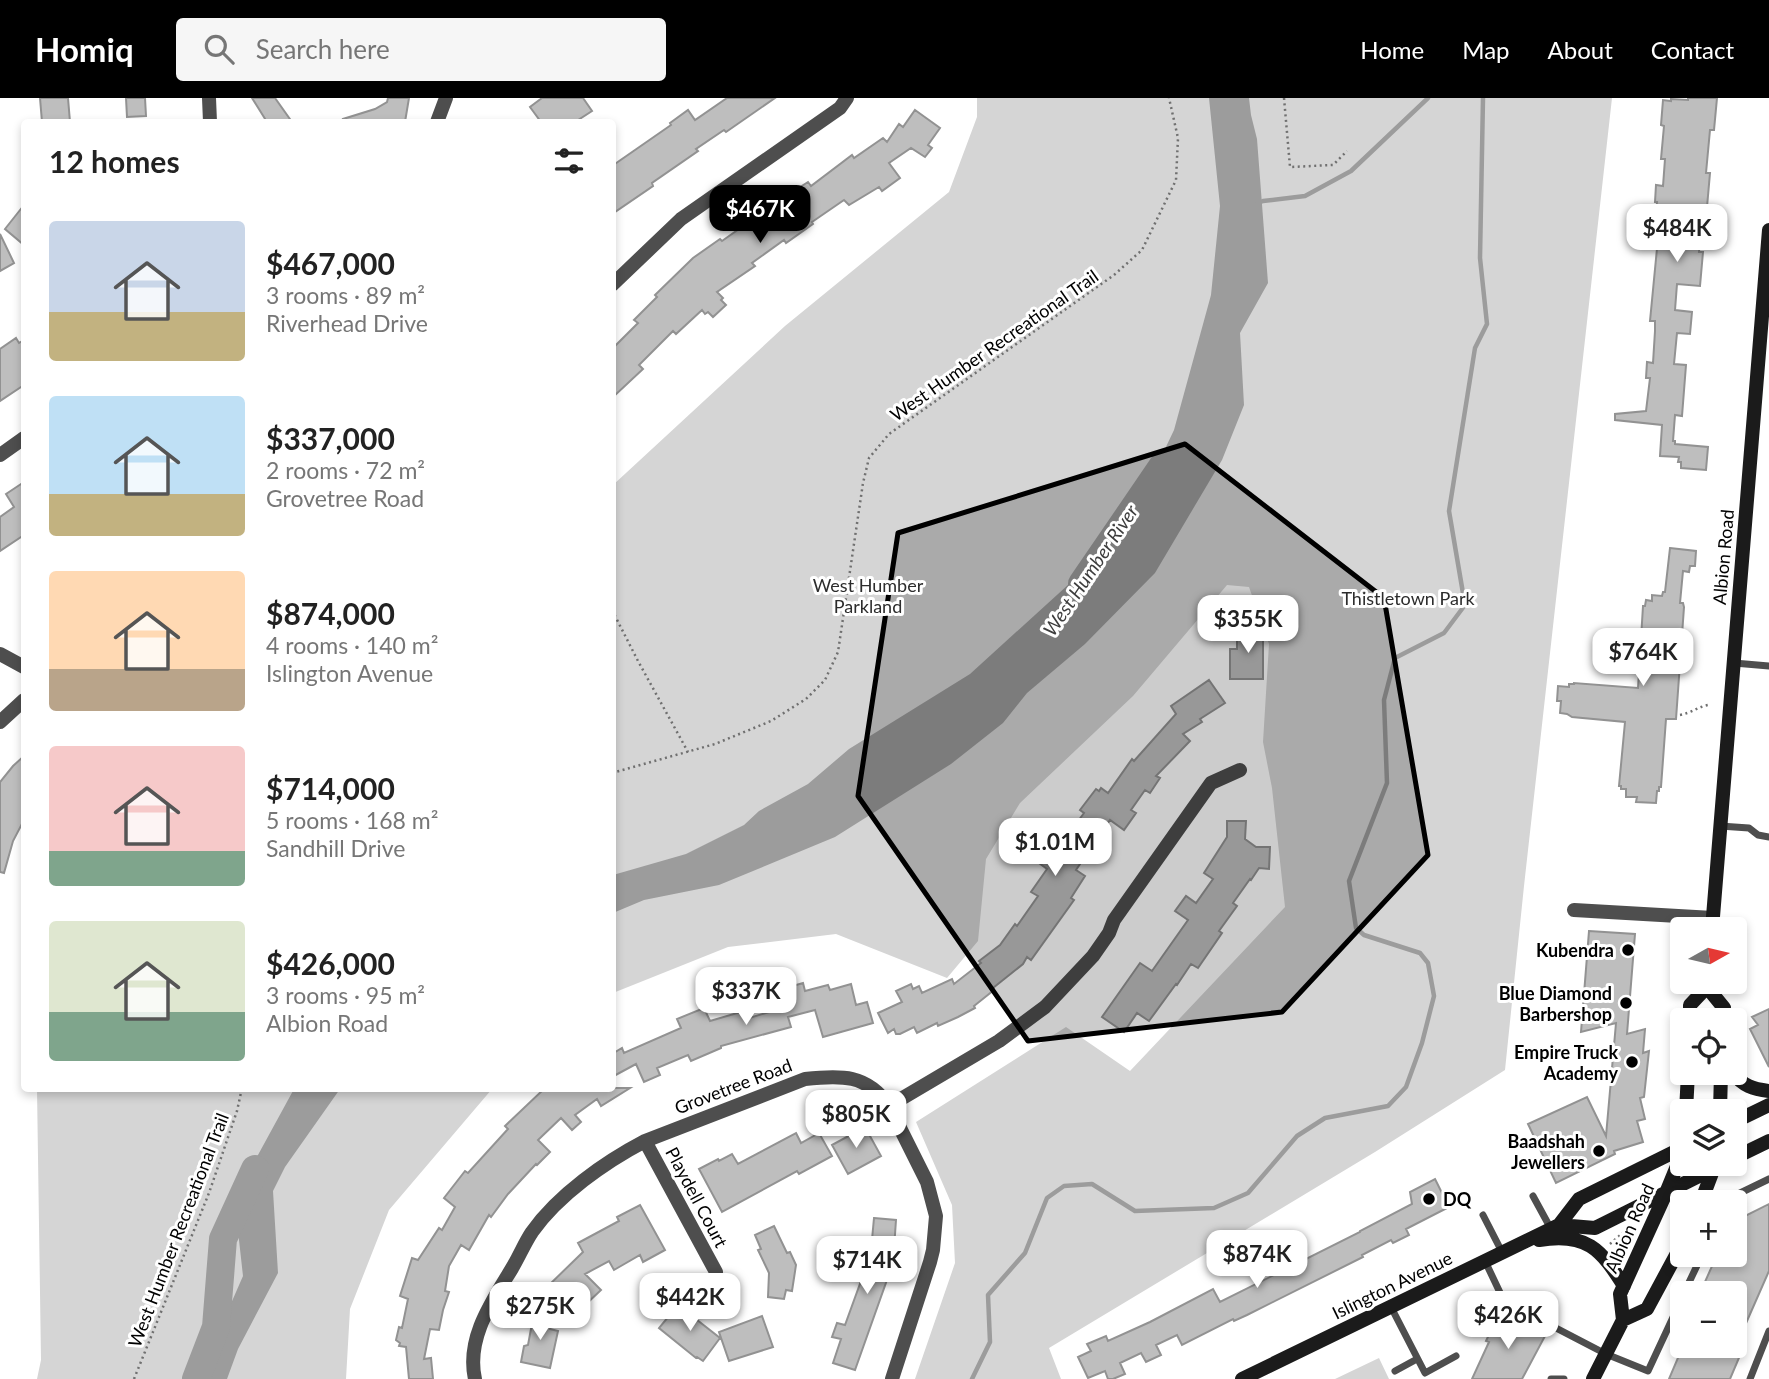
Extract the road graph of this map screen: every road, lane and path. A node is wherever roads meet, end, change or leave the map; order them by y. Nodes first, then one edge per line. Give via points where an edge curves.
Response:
1 (209, 98) edge
2 (446, 98) edge
3 (847, 98) edge
4 (1169, 98) edge
5 (1284, 98) edge
6 (210, 119) edge
7 (438, 119) edge
8 (1347, 151) dead end
9 (1769, 230) edge
10 (616, 281) edge
11 (21, 440) edge
12 (0, 455) edge
13 (616, 618) edge
14 (0, 654) edge
15 (1734, 663) junction
16 (21, 665) edge
17 (1769, 666) edge
18 (21, 703) edge
19 (1708, 705) dead end
20 (1680, 715) dead end
21 (0, 722) edge
22 (688, 752) junction
23 (1240, 770) dead end
24 (616, 772) edge
25 (1720, 826) junction
26 (1769, 837) edge
27 (1574, 910) dead end
28 (1712, 917) edge
29 (1670, 919) edge
30 (1747, 1085) edge
31 (1769, 1091) edge
32 (241, 1092) edge
33 (1769, 1105) edge
34 (889, 1106) junction
35 (1747, 1116) edge
36 (1769, 1140) edge
37 (645, 1141) junction
38 (1747, 1151) edge
39 (1670, 1157) edge
40 (1672, 1176) edge
41 (1698, 1176) edge
42 (1769, 1179) edge
43 (1746, 1190) edge
44 (1666, 1193) junction
45 (1533, 1196) dead end
46 (1483, 1215) dead end
47 (1555, 1227) junction
48 (1629, 1228) dead end
49 (1521, 1244) junction
50 (1605, 1248) dead end
51 (1502, 1253) junction
52 (1485, 1261) junction
53 (1670, 1266) edge
54 (716, 1272) dead end
55 (1624, 1286) junction
56 (1391, 1307) junction
57 (1623, 1320) junction
58 (1670, 1325) edge
59 (1769, 1331) edge
60 (1606, 1354) junction
61 (1456, 1356) dead end
62 (1417, 1359) junction
63 (1395, 1371) dead end
64 (1648, 1375) edge
65 (134, 1379) edge
66 (475, 1379) edge
67 (892, 1379) edge
68 (1242, 1379) edge
69 (1551, 1379) edge
70 (1564, 1379) edge
71 (1593, 1379) edge
72 (1750, 1379) edge

1 - 6 street
2 - 7 street
3 - 10 street via 840,108 681,219
4 - 22 path, West Humber Recreational Trail via 1178,138 1176,180 1142,250 1114,275 888,434 869,458 838,652 825,680 806,699 771,720
5 - 8 path via 1290,167 1332,165
9 - 15 main road, Albion Road
11 - 12 street
13 - 22 path
14 - 16 street
15 - 17 lane
15 - 25 main road, Albion Road
18 - 21 street
19 - 20 path
22 - 24 path, West Humber Recreational Trail
23 - 34 street via 1211,783 1093,956 1045,1007 999,1041
25 - 26 lane via 1749,828
25 - 28 main road, Albion Road
27 - 29 street
30 - 31 main road
32 - 65 path, West Humber Recreational Trail via 209,1193
33 - 35 main road
34 - 37 street, Grovetree Road via 862,1081 845,1076 805,1079
34 - 67 street via 927,1182 936,1216 930,1262
36 - 38 main road
37 - 54 street, Playdell Court
37 - 66 street, Grovetree Road via 588,1176 533,1230 475,1339
39 - 47 main road, Islington Avenue via 1579,1199
40 - 44 main road, Albion Road
41 - 44 main road
42 - 43 lane
44 - 47 main road via 1595,1228
44 - 55 main road, Albion Road
45 - 47 lane
46 - 51 lane
47 - 49 main road, Islington Avenue
48 - 50 path
49 - 51 main road, Islington Avenue
49 - 55 main road via 1572,1238 1605,1257
51 - 52 main road, Islington Avenue
52 - 56 main road, Islington Avenue
52 - 60 lane via 1504,1301
53 - 57 main road, Albion Road via 1647,1309
55 - 57 main road, Albion Road via 1620,1294
56 - 62 lane
56 - 68 main road, Islington Avenue
57 - 60 main road, Albion Road
58 - 64 lane
59 - 72 lane
60 - 64 lane
60 - 71 main road, Albion Road
61 - 62 lane via 1425,1373
62 - 63 lane
69 - 70 lane

